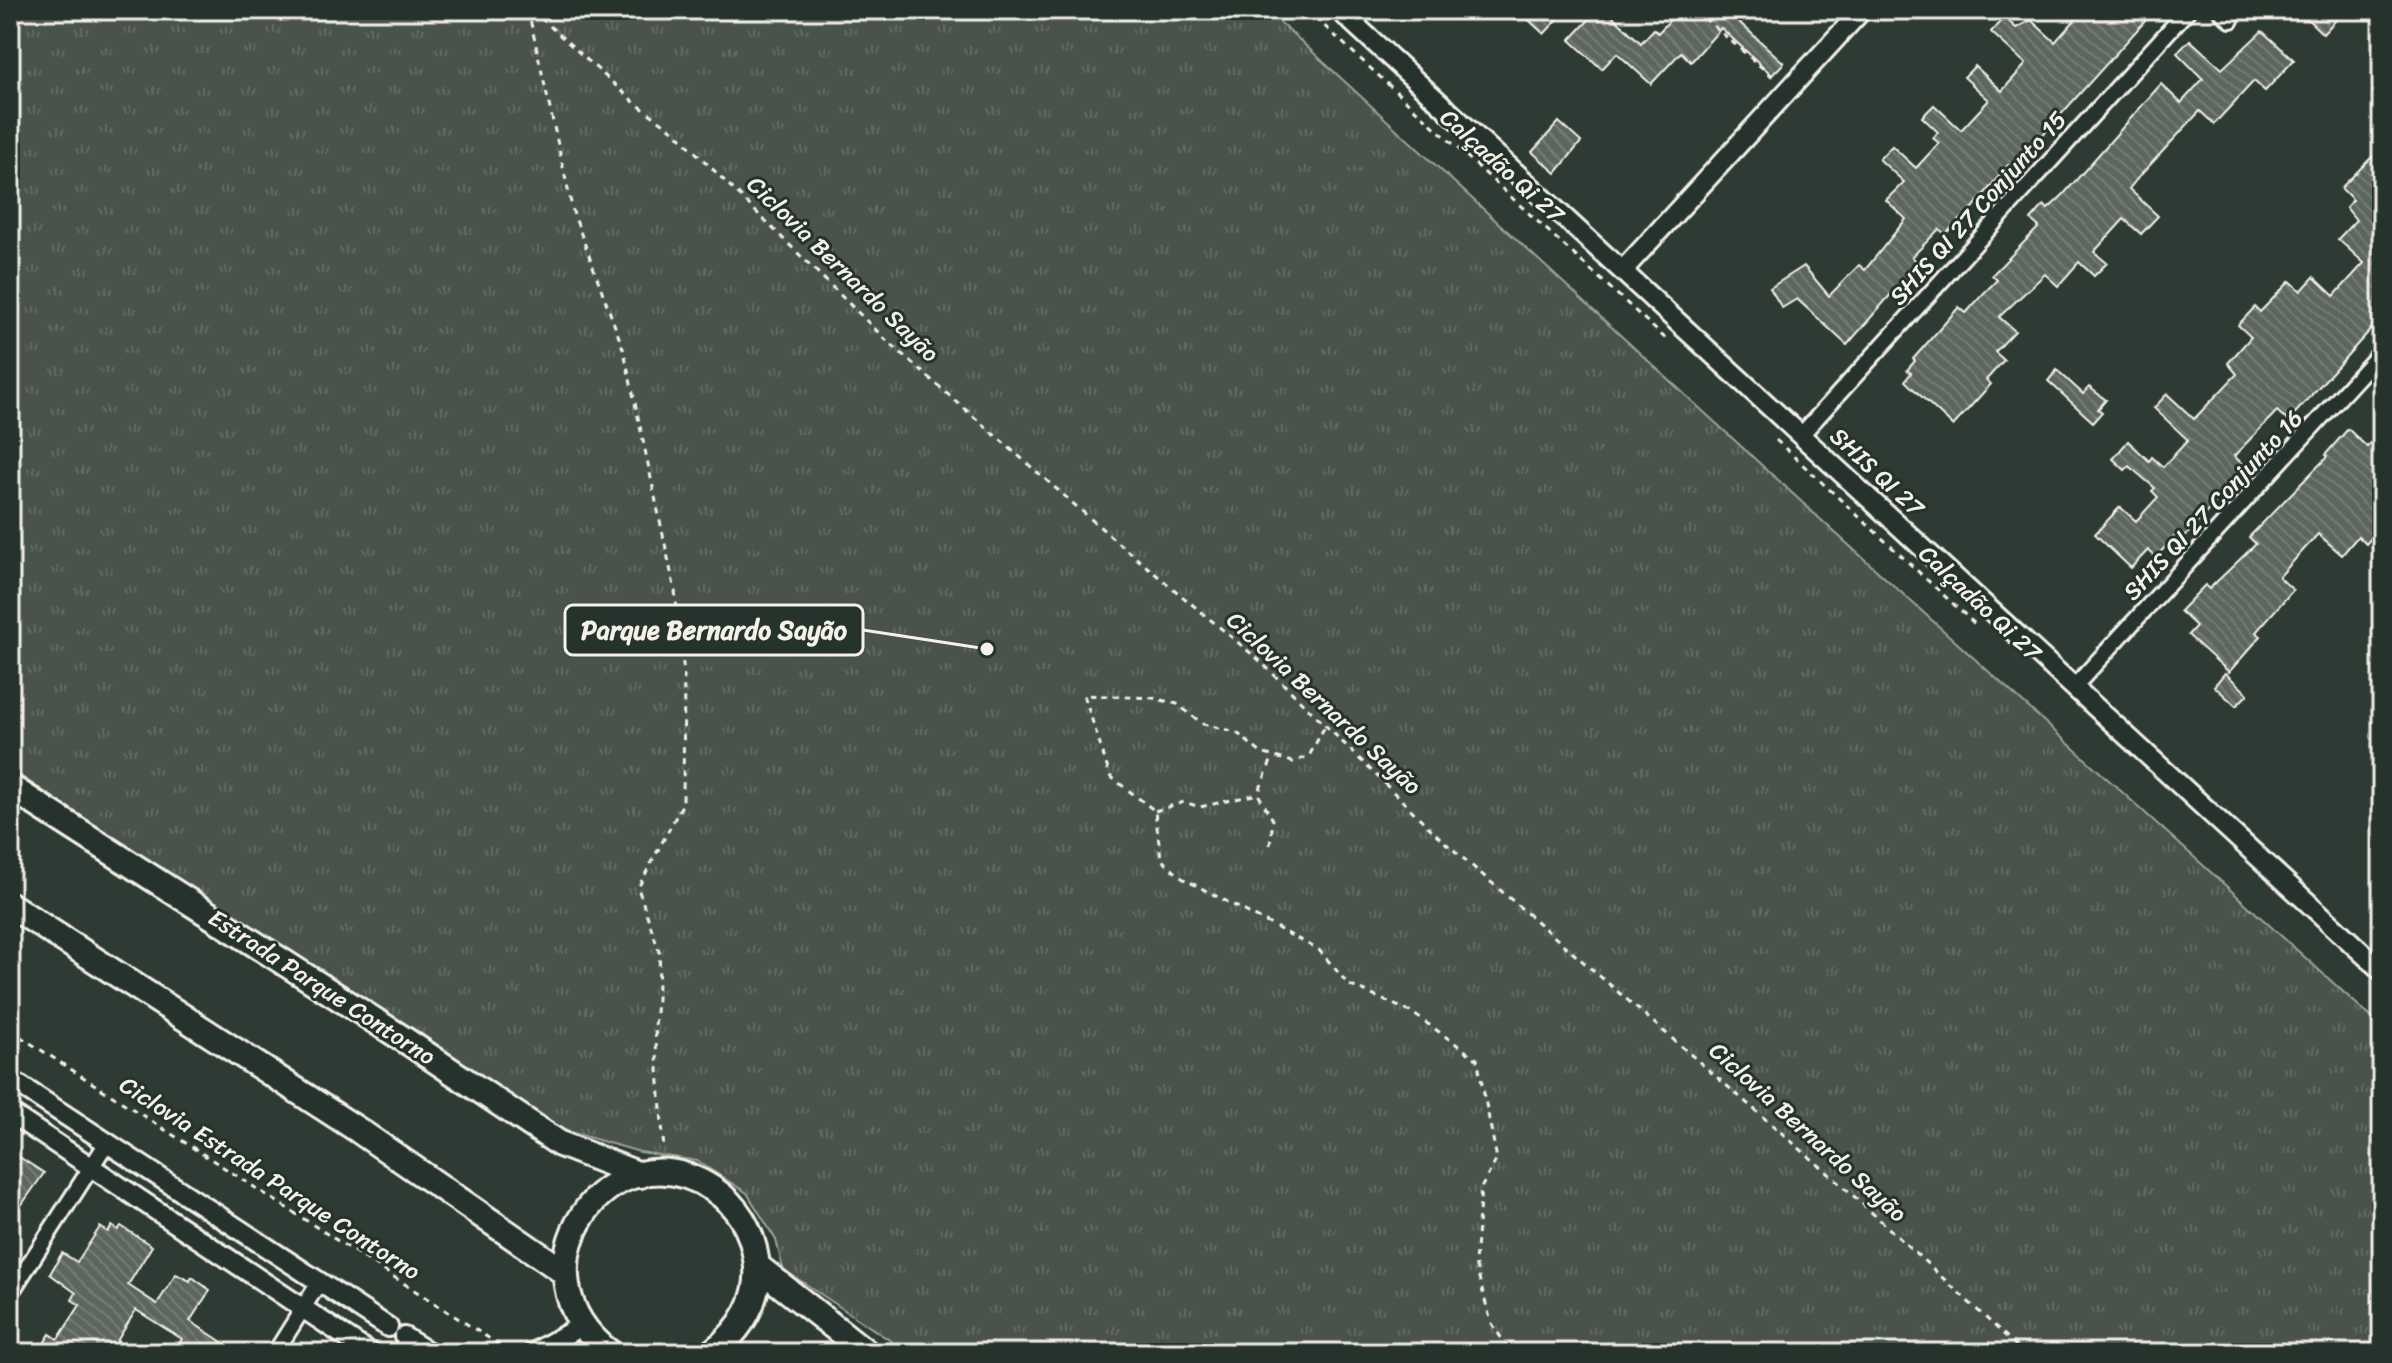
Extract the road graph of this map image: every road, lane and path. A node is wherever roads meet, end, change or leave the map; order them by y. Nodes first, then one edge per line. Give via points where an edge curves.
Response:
1 (530, 10) edge
2 (1307, 10) edge
3 (1339, 10) edge
4 (1695, 10) edge
5 (1862, 10) edge
6 (2188, 10) edge
7 (1779, 83) dead end
8 (1623, 270) junction
9 (1676, 348) dead end
10 (2382, 351) edge
11 (1768, 432) dead end
12 (1801, 435) junction
13 (1986, 633) dead end
14 (2074, 687) junction
15 (1324, 728) junction
16 (1273, 756) junction
17 (10, 787) edge
18 (1258, 794) junction
19 (1155, 811) junction
20 (1270, 845) dead end
21 (10, 905) edge
22 (2376, 977) edge
23 (2382, 995) edge
24 (10, 1030) edge
25 (10, 1079) edge
26 (10, 1113) edge
27 (108, 1141) junction
28 (92, 1166) junction
29 (666, 1173) junction
30 (640, 1175) junction
31 (757, 1266) junction
32 (564, 1272) junction
33 (320, 1281) junction
34 (10, 1294) edge
35 (304, 1308) junction
36 (581, 1326) junction
37 (388, 1327) dead end
38 (404, 1337) dead end
39 (275, 1353) edge
40 (370, 1353) edge
41 (430, 1353) edge
42 (512, 1353) edge
43 (533, 1353) edge
44 (610, 1353) edge
45 (711, 1353) edge
46 (867, 1353) edge
47 (1511, 1353) edge
48 (2024, 1353) edge

1 - 15 path, Ciclovia Bernardo Sayão via 673,130 887,341 1259,660
1 - 29 path via 573,212 624,351 675,591 684,674 683,803 638,888 660,954 655,1028
2 - 9 path, Calçadão Qi 27
3 - 8 street, SHIS QI 27
4 - 7 path
5 - 8 street
6 - 12 street, SHIS QI 27 Conjunto 15
8 - 12 street, SHIS QI 27
10 - 14 street, SHIS QI 27 Conjunto 16
11 - 13 path, Calçadão Qi 27
12 - 14 street, SHIS QI 27
14 - 22 street, SHIS QI 27
15 - 16 path via 1309,756 1293,762
15 - 48 path, Ciclovia Bernardo Sayão via 1441,839 1843,1186
16 - 18 path
16 - 19 path via 1261,753 1236,732 1203,724 1177,704 1084,695 1110,776
17 - 30 main road, Estrada Parque Contorno via 560,1144
18 - 19 path via 1200,807 1184,802
18 - 20 path via 1273,820
19 - 47 path via 1161,859 1182,878 1319,950 1349,985 1411,1012 1477,1059 1497,1159 1481,1188 1475,1263 1491,1322
21 - 32 main road via 358,1130
22 - 23 path
24 - 42 path, Ciclovia Estrada Parque Contorno
25 - 27 street
26 - 28 street
27 - 28 street
27 - 33 street
28 - 34 street
28 - 35 street
29 - 30 main road
29 - 31 main road via 705,1184 722,1195 747,1227
30 - 32 main road via 612,1186 586,1208 570,1237
31 - 45 main road via 746,1317
31 - 46 main road
32 - 36 main road
33 - 35 street
33 - 37 street
35 - 39 street
35 - 40 street
36 - 43 street
36 - 44 main road
38 - 41 street

